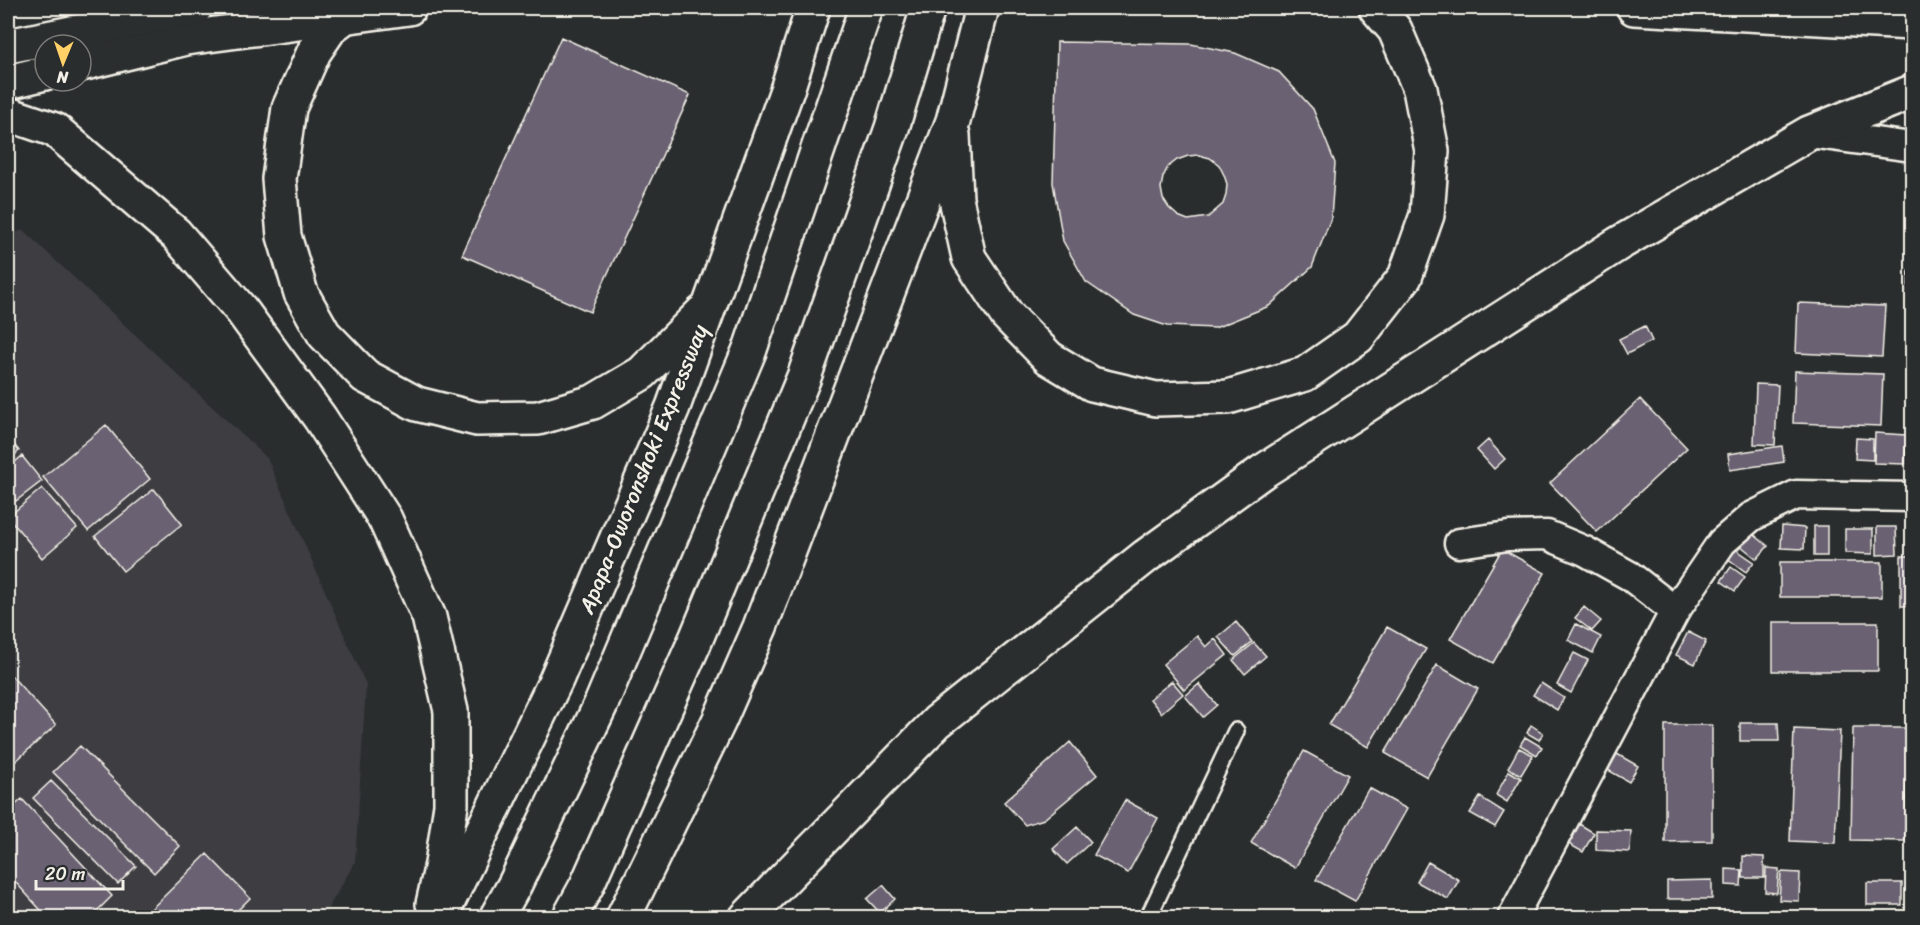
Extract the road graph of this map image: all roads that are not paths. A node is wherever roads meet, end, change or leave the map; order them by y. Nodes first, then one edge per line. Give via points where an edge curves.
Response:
1 (195, 8) edge
2 (409, 8) edge
3 (813, 8) edge
4 (866, 8) edge
5 (928, 8) edge
6 (982, 8) edge
7 (1376, 8) edge
8 (1634, 8) edge
9 (346, 16) junction
10 (1912, 22) edge
11 (8, 46) edge
12 (93, 61) edge
13 (33, 76) edge
14 (8, 82) edge
15 (1912, 92) edge
16 (8, 114) edge
17 (953, 121) junction
18 (1809, 133) junction
19 (1912, 147) edge
20 (709, 307) junction
21 (1912, 497) edge
22 (1459, 543) dead end
23 (1675, 611) junction
24 (1236, 730) dead end
25 (1519, 916) edge
26 (430, 918) edge
27 (440, 918) edge
28 (496, 918) edge
29 (569, 918) edge
30 (623, 918) edge
31 (746, 918) edge
32 (1148, 918) edge

1 - 11 main road
2 - 9 main road
3 - 20 main road, Apapa-Oworonshoki Expressway
4 - 28 main road via 750,349 601,704
5 - 29 main road via 892,128 804,377 686,660
6 - 17 main road
7 - 17 main road via 1395,30 1420,89 1432,151 1427,215 1405,277 1358,337 1305,374 1228,397 1156,399 1092,384 1049,358 1007,315 969,258 956,199
8 - 10 main road
9 - 12 main road via 186,38
9 - 20 main road via 331,27 314,52 289,108 279,179 284,236 301,293 324,334 365,376 417,405 466,417 538,418 593,402 642,373
13 - 14 main road
15 - 18 main road
16 - 26 main road via 55,130 176,234 242,311 320,418 385,519 429,617 451,711 451,805
17 - 30 main road via 760,627
18 - 19 street
18 - 31 main road via 1599,257 1262,472 1146,556 937,722
20 - 27 main road, Apapa-Oworonshoki Expressway via 673,407 556,680
21 - 23 street via 1796,495 1751,517 1722,543
22 - 23 street via 1547,535 1630,576
23 - 25 street
24 - 32 lane

